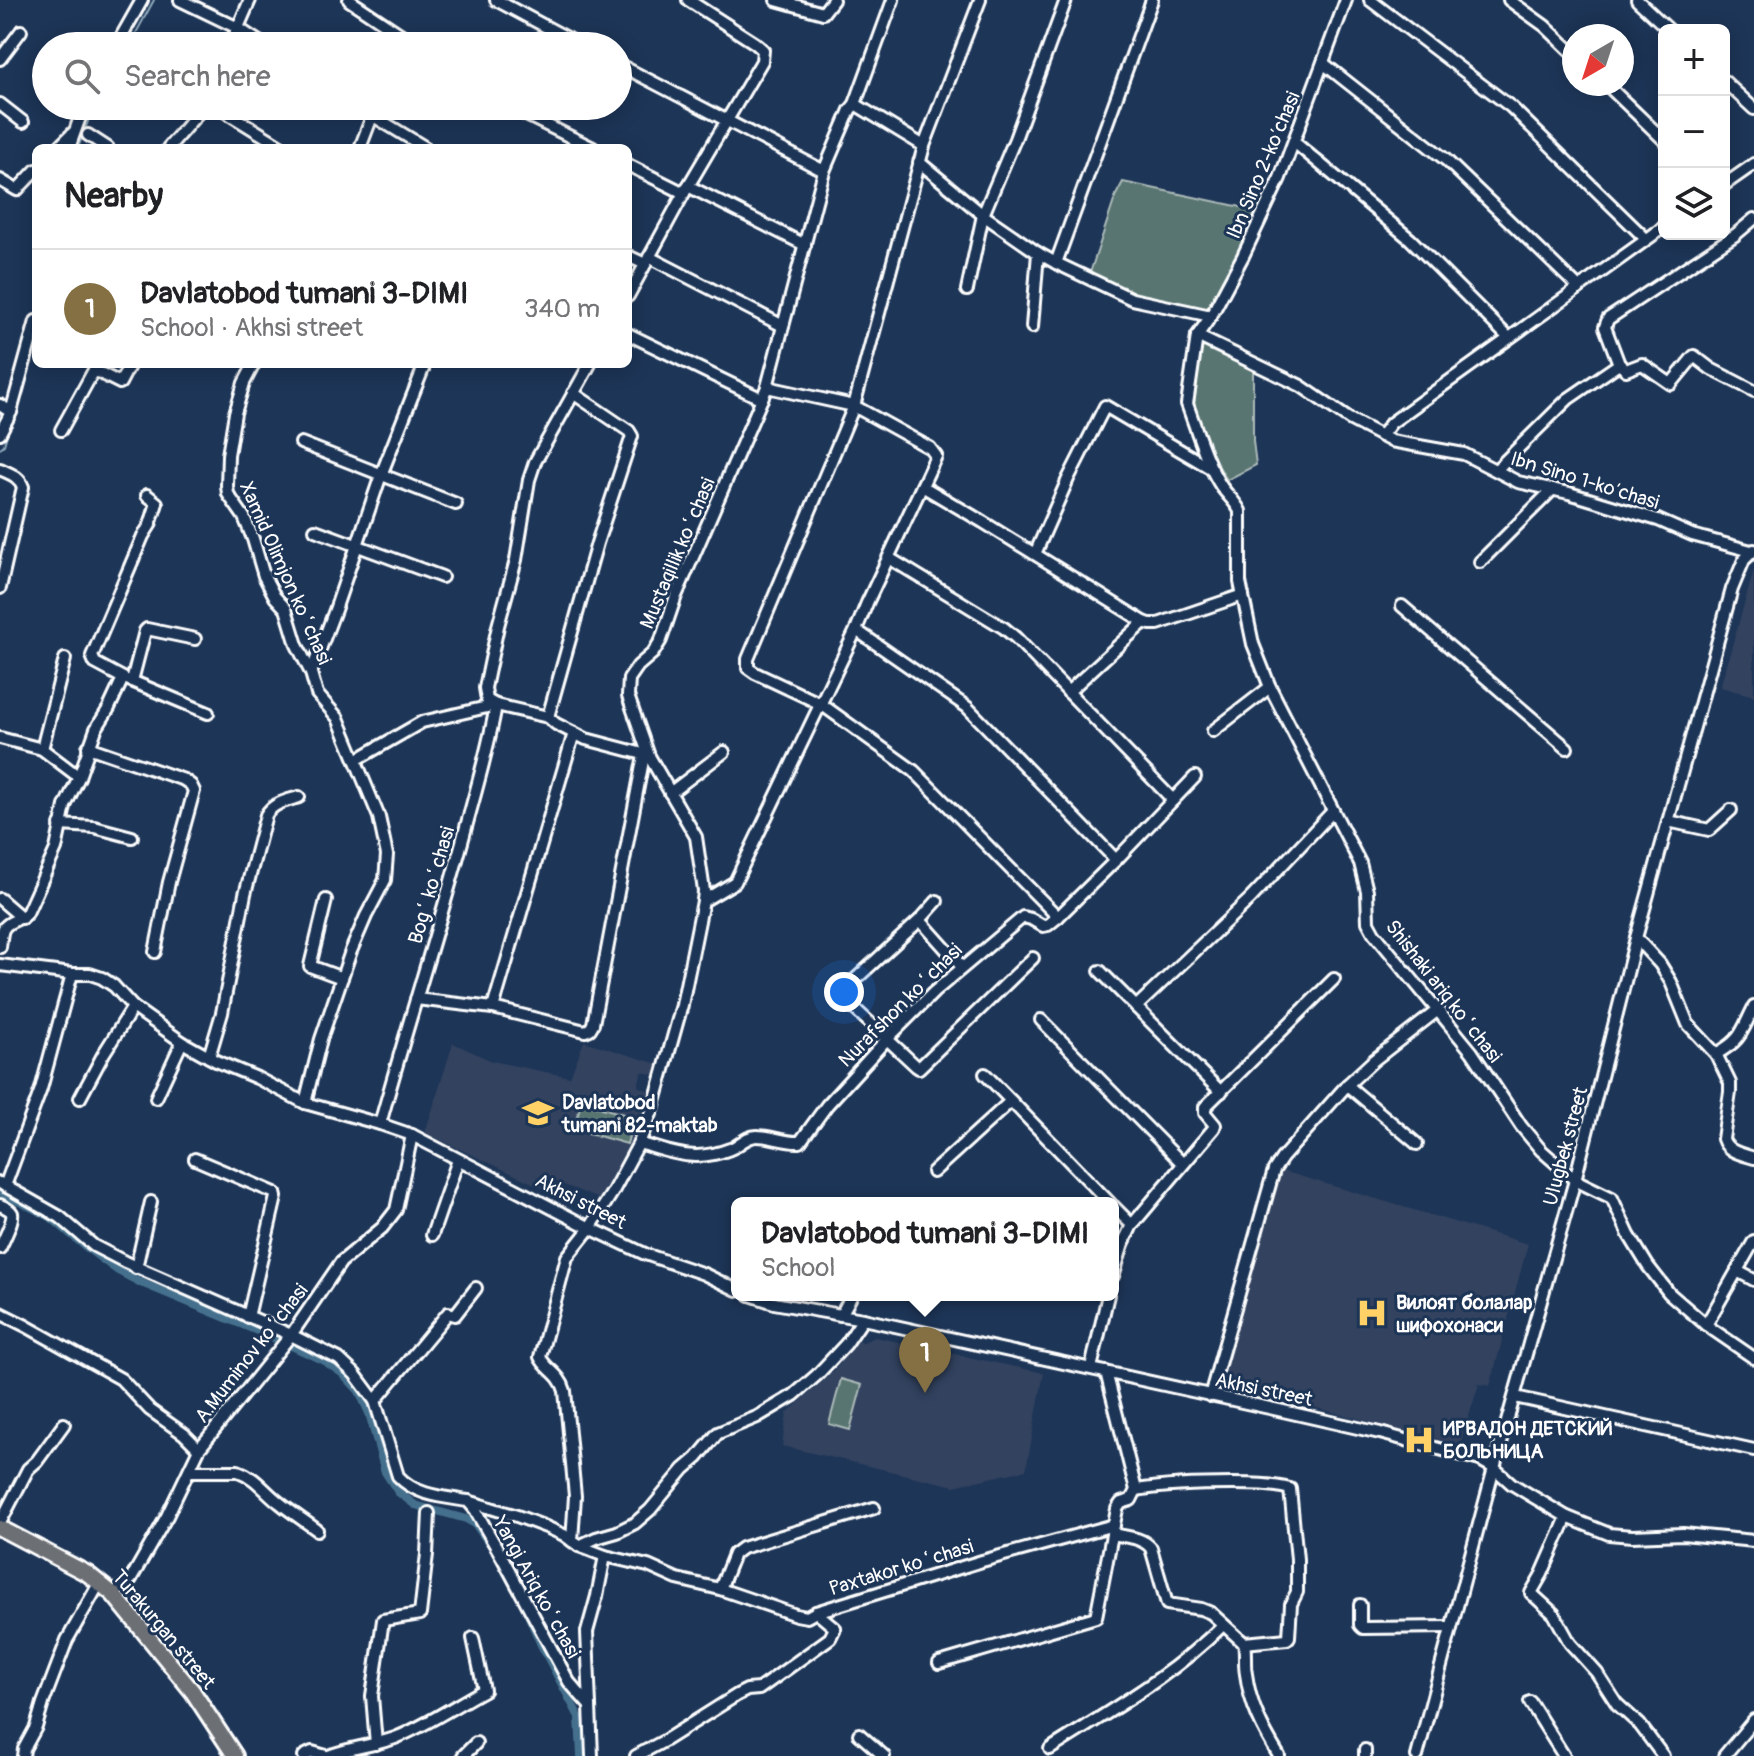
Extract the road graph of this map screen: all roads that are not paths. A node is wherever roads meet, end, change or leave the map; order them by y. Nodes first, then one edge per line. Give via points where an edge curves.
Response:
1 (142, 0) edge
2 (180, 0) edge
3 (250, 0) edge
4 (349, 0) edge
5 (496, 0) edge
6 (688, 0) edge
7 (776, 0) edge
8 (833, 0) edge
9 (893, 0) edge
10 (980, 0) edge
11 (1066, 0) edge
12 (1152, 0) edge
13 (1346, 0) edge
14 (1370, 0) edge
15 (1509, 0) edge
16 (1637, 0) edge
17 (1663, 24) edge
18 (238, 28) junction
19 (21, 31) dead end
20 (124, 32) edge
21 (236, 32) edge
22 (244, 32) edge
23 (394, 32) edge
24 (556, 32) edge
25 (1562, 42) edge
26 (0, 59) edge
27 (1323, 63) junction
28 (632, 71) edge
29 (1730, 87) edge
30 (1618, 96) edge
31 (0, 104) edge
32 (855, 104) junction
33 (1754, 109) edge
34 (79, 120) edge
35 (192, 120) edge
36 (239, 120) edge
37 (371, 120) edge
38 (387, 120) edge
39 (536, 120) edge
40 (726, 120) junction
41 (23, 122) dead end
42 (74, 132) junction
43 (1658, 134) edge
44 (88, 135) dead end
45 (1294, 142) junction
46 (62, 144) edge
47 (70, 144) edge
48 (102, 144) edge
49 (171, 144) edge
50 (278, 144) edge
51 (362, 144) edge
52 (420, 144) edge
53 (585, 144) edge
54 (924, 146) junction
55 (919, 162) junction
56 (1754, 164) edge
57 (632, 167) edge
58 (824, 171) junction
59 (32, 174) edge
60 (0, 180) edge
61 (1730, 181) edge
62 (686, 189) junction
63 (983, 215) junction
64 (1754, 219) edge
65 (1658, 231) edge
66 (1646, 239) junction
67 (805, 245) junction
68 (1038, 253) junction
69 (632, 257) edge
70 (647, 261) junction
71 (1056, 263) junction
72 (1579, 288) junction
73 (632, 289) edge
74 (967, 290) dead end
75 (1211, 316) junction
76 (783, 326) junction
77 (1032, 327) dead end
78 (32, 336) edge
79 (632, 336) edge
80 (1197, 336) junction
81 (1509, 338) junction
82 (1619, 364) junction
83 (128, 368) edge
84 (252, 368) edge
85 (423, 368) edge
86 (588, 368) edge
87 (767, 387) junction
88 (1754, 391) edge
89 (573, 393) junction
90 (762, 399) junction
91 (0, 405) edge
92 (854, 406) junction
93 (11, 412) junction
94 (61, 430) dead end
95 (0, 433) edge
96 (1381, 436) junction
97 (301, 443) dead end
98 (0, 469) edge
99 (1212, 469) junction
100 (1496, 470) junction
101 (381, 475) junction
102 (922, 486) junction
103 (1553, 489) junction
104 (147, 495) dead end
105 (456, 504) dead end
106 (315, 530) dead end
107 (358, 546) junction
108 (1753, 550) edge
109 (1035, 554) junction
110 (889, 558) junction
111 (1480, 562) dead end
112 (442, 577) dead end
113 (0, 588) edge
114 (1243, 595) junction
115 (1402, 606) dead end
116 (1144, 622) junction
117 (856, 630) junction
118 (195, 639) dead end
119 (65, 659) dead end
120 (311, 673) junction
121 (128, 680) junction
122 (1270, 687) junction
123 (1068, 692) junction
124 (821, 704) junction
125 (496, 705) junction
126 (208, 713) dead end
127 (548, 717) junction
128 (1213, 731) dead end
129 (574, 733) junction
130 (0, 738) edge
131 (88, 747) junction
132 (1567, 748) dead end
133 (42, 749) junction
134 (724, 752) dead end
135 (646, 755) junction
136 (356, 760) junction
137 (79, 777) junction
138 (1195, 777) dead end
139 (670, 793) junction
140 (299, 797) dead end
141 (1173, 800) junction
142 (1731, 810) dead end
143 (1333, 811) junction
144 (1668, 821) junction
145 (60, 825) junction
146 (132, 837) dead end
147 (1116, 860) junction
148 (0, 899) edge
149 (326, 900) dead end
150 (703, 901) junction
151 (937, 901) dead end
152 (1058, 917) junction
153 (22, 918) junction
154 (920, 920) junction
155 (1636, 938) junction
156 (0, 947) edge
157 (155, 952) dead end
158 (1033, 958) dead end
159 (0, 965) edge
160 (962, 967) junction
161 (1100, 971) dead end
162 (72, 974) junction
163 (342, 978) junction
164 (1334, 979) dead end
165 (416, 999) junction
166 (133, 1007) junction
167 (1136, 1007) junction
168 (1754, 1007) edge
169 (493, 1008) junction
170 (1438, 1010) junction
171 (1041, 1020) dead end
172 (887, 1039) junction
173 (182, 1042) junction
174 (1716, 1054) junction
175 (209, 1057) junction
176 (985, 1074) dead end
177 (1347, 1085) junction
178 (1221, 1092) junction
179 (80, 1098) dead end
180 (156, 1098) dead end
181 (1011, 1101) junction
182 (305, 1103) junction
183 (380, 1124) junction
184 (412, 1135) junction
185 (639, 1143) junction
186 (1417, 1144) dead end
187 (1754, 1158) edge
188 (195, 1159) dead end
189 (458, 1160) junction
190 (1183, 1164) junction
191 (933, 1172) dead end
192 (1575, 1180) junction
193 (3, 1184) edge
194 (16, 1193) junction
195 (1105, 1197) edge
196 (151, 1202) dead end
197 (4, 1207) edge
198 (1119, 1211) edge
199 (1132, 1225) junction
200 (590, 1228) junction
201 (432, 1235) dead end
202 (1754, 1241) edge
203 (0, 1248) edge
204 (1119, 1257) edge
205 (136, 1268) junction
206 (1737, 1271) junction
207 (1754, 1280) edge
208 (731, 1287) edge
209 (476, 1288) dead end
210 (768, 1301) edge
211 (849, 1301) edge
212 (1107, 1301) edge
213 (0, 1313) edge
214 (841, 1315) junction
215 (248, 1317) junction
216 (863, 1319) junction
217 (1706, 1325) junction
218 (289, 1337) junction
219 (1754, 1358) edge
220 (1091, 1368) junction
221 (1106, 1372) junction
222 (1210, 1396) junction
223 (1515, 1397) junction
224 (375, 1401) junction
225 (64, 1424) dead end
226 (199, 1449) junction
227 (1754, 1450) edge
228 (1494, 1468) junction
229 (189, 1471) junction
230 (1136, 1490) junction
231 (468, 1501) junction
232 (874, 1508) dead end
233 (429, 1513) dead end
234 (1567, 1517) junction
235 (0, 1526) edge
236 (317, 1530) dead end
237 (1113, 1530) junction
238 (1754, 1541) edge
239 (575, 1543) junction
240 (605, 1556) junction
241 (100, 1582) junction
242 (720, 1589) junction
243 (113, 1594) junction
244 (1360, 1605) dead end
245 (816, 1612) junction
246 (1223, 1625) junction
247 (1451, 1627) junction
248 (473, 1638) dead end
249 (1244, 1643) junction
250 (939, 1663) dead end
251 (1530, 1702) dead end
252 (590, 1706) junction
253 (1754, 1720) edge
254 (859, 1734) dead end
255 (476, 1743) dead end
256 (376, 1744) junction
257 (1050, 1749) dead end
258 (23, 1756) edge
259 (235, 1756) edge
260 (304, 1756) edge
261 (327, 1756) edge
262 (463, 1756) edge
263 (592, 1756) edge
264 (636, 1756) edge
265 (884, 1756) edge
266 (1279, 1756) edge
267 (1417, 1756) edge
268 (1564, 1756) edge
269 (1663, 1756) edge
270 (1724, 1756) edge

1 - 20 street
2 - 18 street
3 - 18 street
4 - 23 street
5 - 24 street
6 - 40 street via 763,50 762,61
7 - 8 street via 823,13
9 - 32 street, Mustaqillik koʻchasi
10 - 54 street
11 - 63 street
12 - 71 street
13 - 27 street, Ibn Sino 2-koʼchasi
14 - 66 street via 1511,107
15 - 25 street
16 - 17 street
18 - 21 street
18 - 22 street
19 - 26 street
27 - 45 street, Ibn Sino 2-koʼchasi
27 - 72 street via 1446,160
28 - 40 street
29 - 33 street
30 - 43 street
31 - 41 street
32 - 54 street
32 - 58 street, Mustaqillik koʻchasi
34 - 42 street
35 - 49 street
36 - 50 street
37 - 51 street
38 - 52 street
39 - 53 street
40 - 58 street
40 - 62 street
42 - 46 street
42 - 47 street
44 - 48 street
45 - 75 street, Ibn Sino 2-koʼchasi via 1251,242
45 - 81 street via 1410,239
54 - 55 street
55 - 63 street
55 - 92 street
56 - 61 street
57 - 62 street
58 - 67 street, Mustaqillik koʻchasi
59 - 60 street via 17,190
62 - 67 street
62 - 70 street
63 - 68 street
63 - 74 street
64 - 82 street via 1608,319 1605,327
65 - 66 street
66 - 72 street
67 - 76 street, Mustaqillik koʻchasi
68 - 71 street
68 - 77 street
69 - 70 street
70 - 73 street
70 - 76 street
71 - 75 street via 1132,299
72 - 81 street
75 - 80 street, Ibn Sino 2-koʼchasi
76 - 87 street, Mustaqillik koʻchasi
78 - 93 street
79 - 90 street
80 - 96 street, Ibn Sino 1-koʼchasi via 1301,386
80 - 99 street, Shishaki ariq koʻchasi via 1187,404
81 - 96 street via 1391,423
82 - 88 street via 1626,370 1642,364 1671,384 1694,356
82 - 100 street via 1568,399
83 - 94 street via 120,383 94,370
84 - 120 street, Xamid Olimjon koʻchasi via 235,413 228,494 244,517 264,576 286,609
85 - 101 street
86 - 89 street
87 - 90 street, Mustaqillik koʻchasi
87 - 92 street
89 - 125 street via 529,480 485,688 487,700
89 - 127 street via 632,436
90 - 135 street, Mustaqillik koʻchasi via 661,640 629,679 628,696
91 - 93 street
92 - 102 street via 930,448 936,456
92 - 124 street via 748,659 748,668 755,673
93 - 95 street
96 - 100 street, Ibn Sino 1-koʼchasi via 1397,444 1464,454
97 - 101 street
98 - 113 street via 23,487
99 - 109 street via 1105,406
99 - 114 street, Shishaki ariq koʻchasi via 1240,511
100 - 103 street, Ibn Sino 1-koʼchasi via 1518,482
101 - 105 street
101 - 107 street
102 - 109 street
102 - 110 street
103 - 108 street, Ibn Sino 1-koʼchasi
103 - 111 street
104 - 121 street via 157,503 155,512 92,656 95,663
106 - 107 street
107 - 112 street
107 - 120 street
108 - 144 street, Ulugbek street via 1732,589
109 - 116 street
110 - 117 street
110 - 123 street via 1004,628
114 - 116 street via 1158,624
114 - 122 street, Shishaki ariq koʻchasi via 1253,644
115 - 132 street
116 - 123 street
117 - 124 street
117 - 147 street via 967,707
118 - 121 street via 147,629
119 - 133 street
120 - 136 street, Xamid Olimjon koʻchasi via 317,694 338,718
121 - 126 street
121 - 131 street
122 - 128 street
122 - 143 street, Shishaki ariq koʻchasi
123 - 141 street
124 - 150 street via 735,882
124 - 152 street via 914,771
125 - 127 street
125 - 136 street via 422,722
125 - 165 street, Bogʻ koʻchasi
127 - 129 street
129 - 135 street
129 - 169 street
130 - 133 street
131 - 137 street
131 - 157 street via 184,780 194,791
133 - 137 street
134 - 139 street
135 - 139 street, Mustaqillik koʻchasi
135 - 169 street via 590,1029
136 - 163 street, Xamid Olimjon koʻchasi via 379,817 387,855 385,880
137 - 145 street
138 - 141 street
139 - 150 street, Mustaqillik koʻchasi via 696,837
140 - 175 street via 270,808 266,815
141 - 147 street
142 - 144 street via 1709,830
143 - 167 street
143 - 170 street, Shishaki ariq koʻchasi via 1360,863 1368,922
144 - 155 street, Ulugbek street
145 - 146 street
145 - 153 street via 48,869
147 - 152 street
148 - 153 street
149 - 163 street via 310,966
150 - 185 street, Mustaqillik koʻchasi via 675,1031
151 - 154 street
152 - 160 street, Nurafshon koʻchasi via 1043,926 1023,917
153 - 156 street via 4,928
154 - 160 street
154 - 172 street via 842,993
155 - 174 street via 1671,982 1688,1024
155 - 192 street, Ulugbek street
158 - 172 street via 922,1066
159 - 162 street, Akhsi street
160 - 172 street, Nurafshon koʻchasi
161 - 167 street
162 - 166 street, Akhsi street via 102,978
162 - 193 street via 41,1089
163 - 182 street, Xamid Olimjon koʻchasi
164 - 178 street
165 - 169 street
165 - 183 street, Bogʻ koʻchasi
166 - 173 street, Akhsi street
166 - 179 street
167 - 178 street
168 - 174 street via 1737,1040
170 - 177 street
170 - 192 street, Shishaki ariq koʻchasi via 1521,1126
171 - 190 street
172 - 185 street, Nurafshon koʻchasi via 800,1142 757,1136 695,1157
173 - 175 street, Akhsi street
173 - 180 street
174 - 187 street via 1730,1083 1724,1144
175 - 182 street, Akhsi street
176 - 181 street
177 - 186 street
177 - 222 street via 1274,1170
178 - 190 street via 1204,1111 1215,1125
181 - 191 street
181 - 195 street
182 - 183 street, Akhsi street
183 - 184 street, Akhsi street
184 - 189 street, Akhsi street
184 - 218 street, A.Muminov koʻchasi via 396,1210 341,1262
185 - 200 street, Mustaqillik koʻchasi
188 - 215 street via 275,1193
189 - 200 street, Akhsi street
189 - 201 street
190 - 199 street
192 - 217 street, Shishaki ariq koʻchasi via 1612,1198 1648,1266
192 - 223 street, Ulugbek street
193 - 194 street, Yangi Ariq koʻchasi
194 - 197 street
194 - 205 street, Yangi Ariq koʻchasi
196 - 205 street
197 - 203 street via 12,1219
198 - 199 street
199 - 204 street
200 - 208 street, Akhsi street
200 - 239 street, Mustaqillik koʻchasi via 567,1257 540,1357 565,1391
202 - 206 street
205 - 215 street, Yangi Ariq koʻchasi
206 - 207 street
206 - 217 street
209 - 224 street via 455,1315 448,1313
210 - 214 street, Akhsi street
211 - 214 street
212 - 220 street
213 - 226 street via 121,1379
214 - 216 street, Akhsi street
215 - 218 street, Yangi Ariq koʻchasi
216 - 220 street, Akhsi street
216 - 239 street via 846,1344 794,1395 718,1433 635,1523
217 - 219 street, Shishaki ariq koʻchasi
218 - 224 street, Yangi Ariq koʻchasi via 339,1359
218 - 226 street, A.Muminov koʻchasi
220 - 221 street, Akhsi street
221 - 222 street, Akhsi street
221 - 230 street
222 - 228 street, Akhsi street via 1380,1433
223 - 227 street
223 - 228 street, Ulugbek street
224 - 231 street, Yangi Ariq koʻchasi via 398,1476 406,1485
225 - 235 street via 28,1469
226 - 229 street, A.Muminov koʻchasi
228 - 234 street, Akhsi street
228 - 247 street, Ulugbek street
229 - 236 street via 245,1474
229 - 243 street, A.Muminov koʻchasi via 131,1579
230 - 237 street via 1117,1509
230 - 249 street via 1216,1484 1290,1489 1297,1592 1289,1637
231 - 239 street
231 - 252 street, Yangi Ariq koʻchasi via 569,1682
232 - 242 street via 742,1548 734,1554
233 - 256 street via 420,1614 383,1620 372,1696
234 - 238 street, Akhsi street via 1609,1534
234 - 269 street via 1531,1593 1554,1614 1570,1643
235 - 241 main road, Turakurgan street
237 - 245 street, Paxtakor koʻchasi via 982,1561
237 - 246 street via 1151,1548 1167,1604 1201,1609
237 - 250 street via 1096,1617
239 - 240 street
240 - 242 street
240 - 252 street via 587,1632
241 - 243 main road, Turakurgan street
241 - 258 street via 67,1640
242 - 245 street via 796,1615
243 - 259 main road, Turakurgan street via 193,1692
244 - 247 street via 1363,1628
245 - 264 street, Paxtakor koʻchasi via 835,1628 830,1638 759,1689 737,1695
246 - 249 street
246 - 257 street via 1169,1673
247 - 267 street, Ulugbek street
248 - 256 street via 484,1690
249 - 266 street via 1250,1700
251 - 268 street
252 - 263 street
253 - 270 street
254 - 265 street
255 - 262 street
256 - 261 street
260 - 261 street

